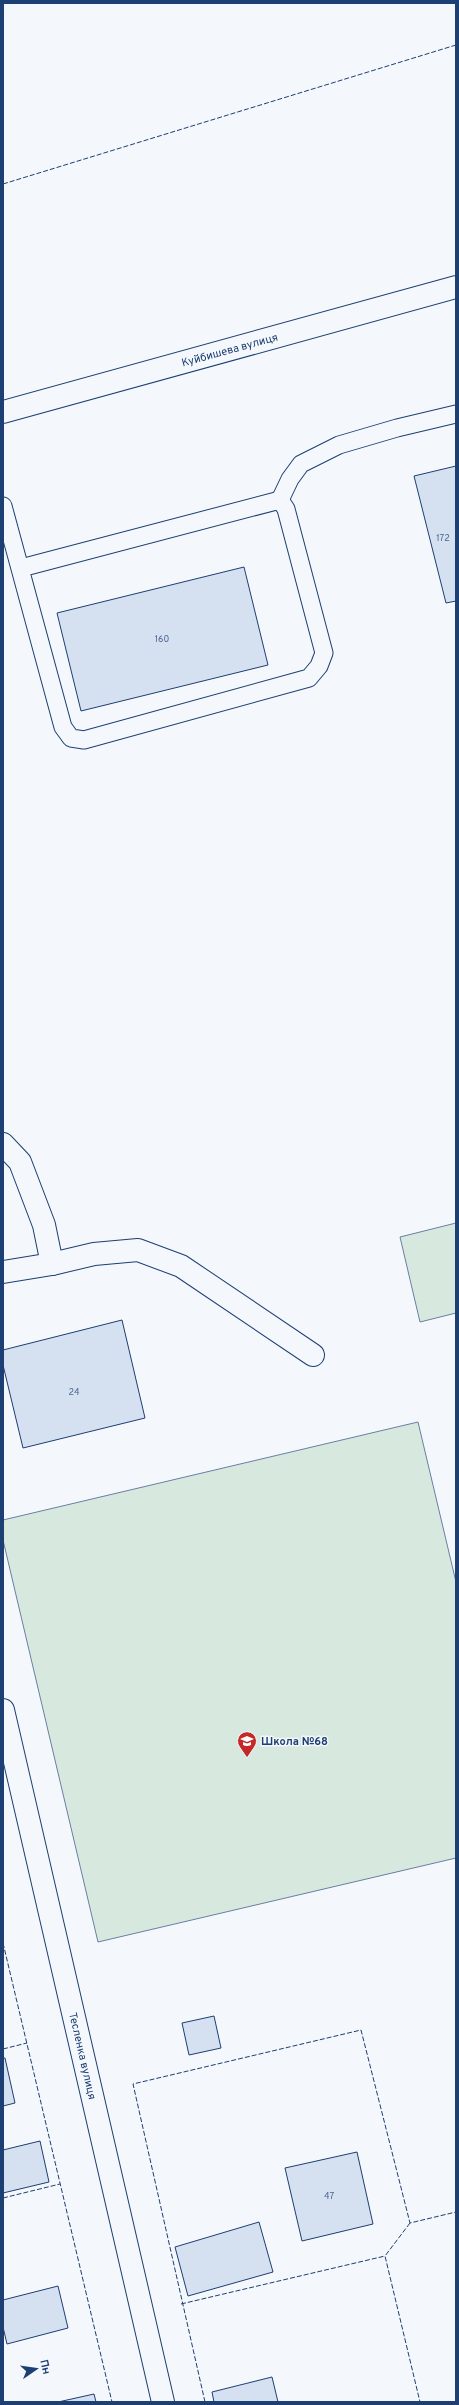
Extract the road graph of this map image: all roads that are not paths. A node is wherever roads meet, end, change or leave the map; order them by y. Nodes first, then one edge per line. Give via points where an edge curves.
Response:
1 (456, 287) edge
2 (3, 412) edge
3 (456, 414) edge
4 (280, 500) junction
5 (3, 506) edge
6 (21, 568) junction
7 (3, 1144) edge
8 (52, 1264) junction
9 (3, 1272) edge
10 (314, 1355) dead end
11 (3, 1710) edge
12 (163, 2402) edge

1 - 2 street, Куйбишева вулиця
3 - 4 lane via 339,445 301,464
4 - 6 lane
4 - 6 lane via 286,509 324,653 319,666 309,678 84,740 70,738 63,727
5 - 6 lane
7 - 8 street via 20,1162 44,1225
8 - 9 street
8 - 10 street via 94,1254 138,1250 181,1266
11 - 12 street, Тесленка вулиця

